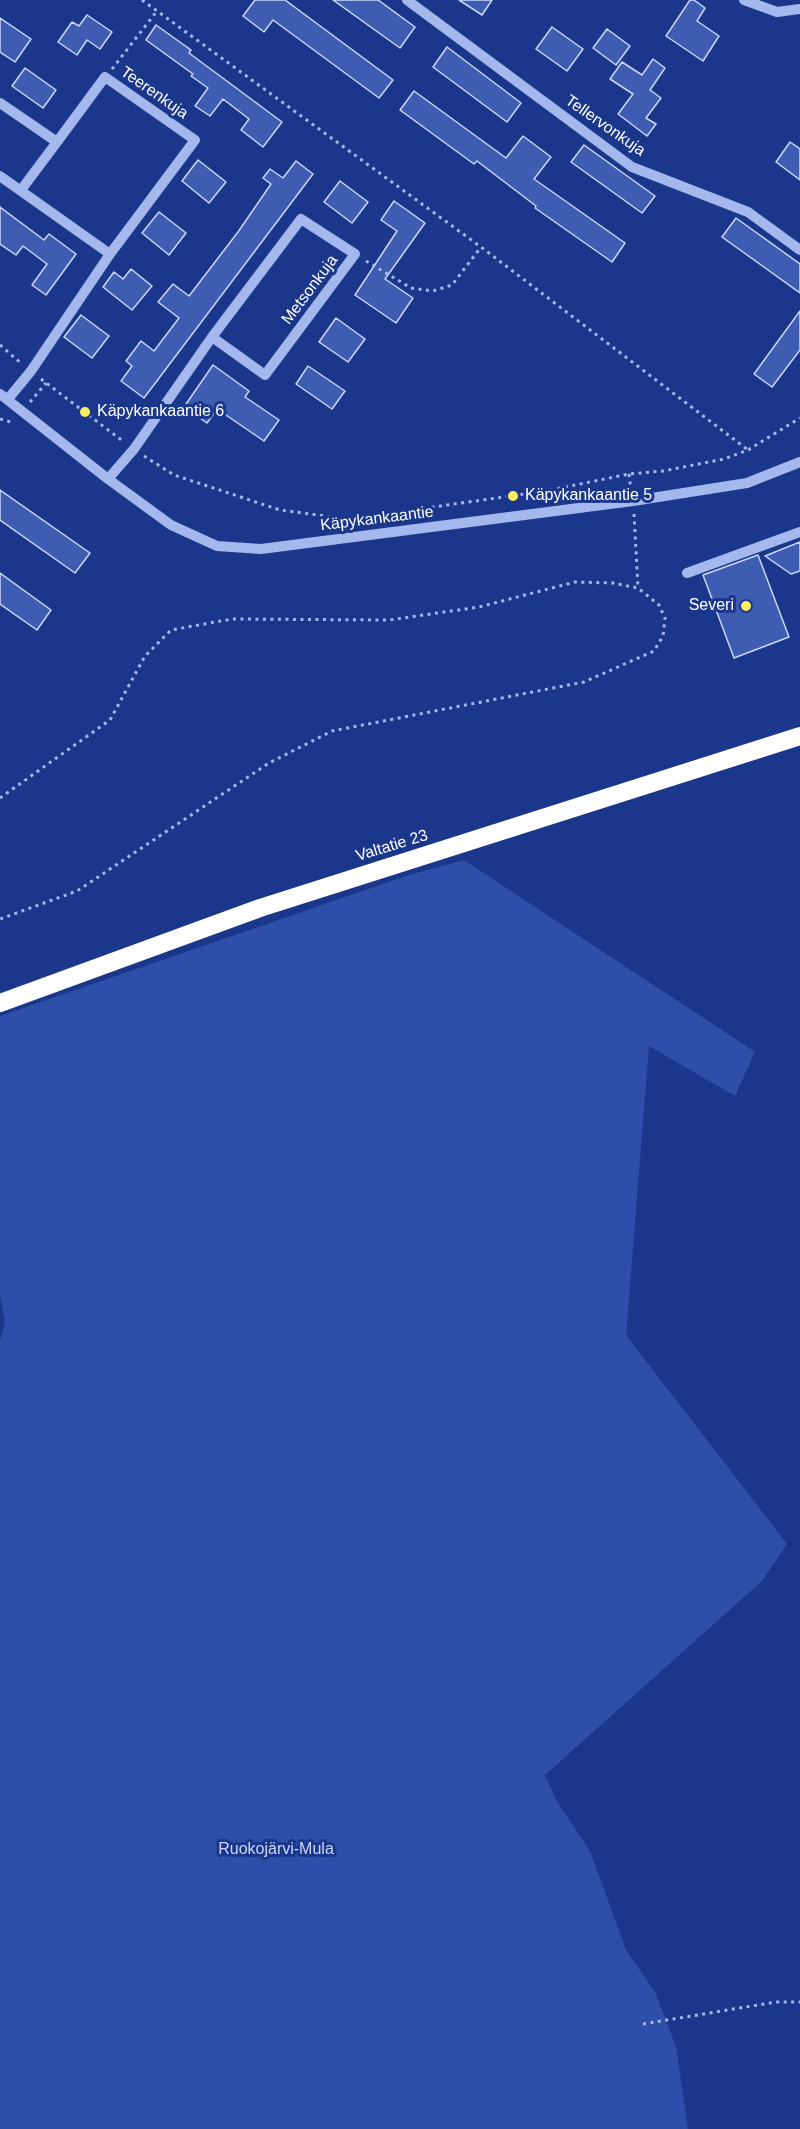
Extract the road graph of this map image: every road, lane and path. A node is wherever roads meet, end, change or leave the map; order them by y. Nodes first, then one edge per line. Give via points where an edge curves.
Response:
1 (142, 0) edge
2 (407, 0) edge
3 (744, 0) edge
4 (800, 9) edge
5 (157, 11) junction
6 (105, 77) junction
7 (0, 103) edge
8 (57, 142) junction
9 (0, 176) edge
10 (21, 190) junction
11 (481, 247) junction
12 (800, 250) edge
13 (110, 254) junction
14 (355, 254) junction
15 (212, 337) junction
16 (0, 345) edge
17 (30, 371) junction
18 (46, 383) junction
19 (4, 396) edge
20 (23, 412) junction
21 (800, 418) edge
22 (134, 449) junction
23 (748, 450) junction
24 (800, 462) edge
25 (628, 474) junction
26 (108, 479) junction
27 (633, 501) junction
28 (800, 532) edge
29 (687, 573) dead end
30 (638, 588) junction
31 (800, 736) edge
32 (0, 798) edge
33 (0, 919) edge
34 (0, 1003) edge
35 (800, 2002) edge
36 (643, 2024) dead end

1 - 5 path
2 - 12 street, Tellervonkuja via 632,167 748,212
3 - 4 street via 777,12
5 - 6 path
5 - 11 path
6 - 8 street, Teerenkuja
6 - 13 street, Teerenkuja via 195,140
7 - 8 street
8 - 10 street, Teerenkuja
9 - 10 street
10 - 13 street
11 - 14 path via 452,285 433,291 411,288
11 - 23 path
13 - 17 street, Teerenkuja
14 - 15 street, Metsonkuja via 301,219
14 - 15 street, Metsonkuja via 265,375
15 - 22 street, Metsonkuja
16 - 17 path
17 - 18 path
17 - 19 street, Teerenkuja
18 - 20 path
18 - 22 path
19 - 20 street, Käpykankaantie
20 - 26 street, Käpykankaantie
21 - 23 path
22 - 25 path via 174,476 280,510 348,519 546,491
22 - 26 street, Metsonkuja
23 - 25 path via 724,459
24 - 27 street, Käpykankaantie via 747,483
25 - 27 path
26 - 27 street, Käpykankaantie via 171,525 217,546 261,549
27 - 30 path
28 - 29 street
30 - 32 path via 575,582 479,607 389,620 232,619 171,630 145,656 110,720
30 - 33 path via 660,605 664,618 663,636 654,651 584,682 332,731 269,763 78,891
31 - 34 highway, Valtatie 23 via 260,908
35 - 36 path via 776,2002

